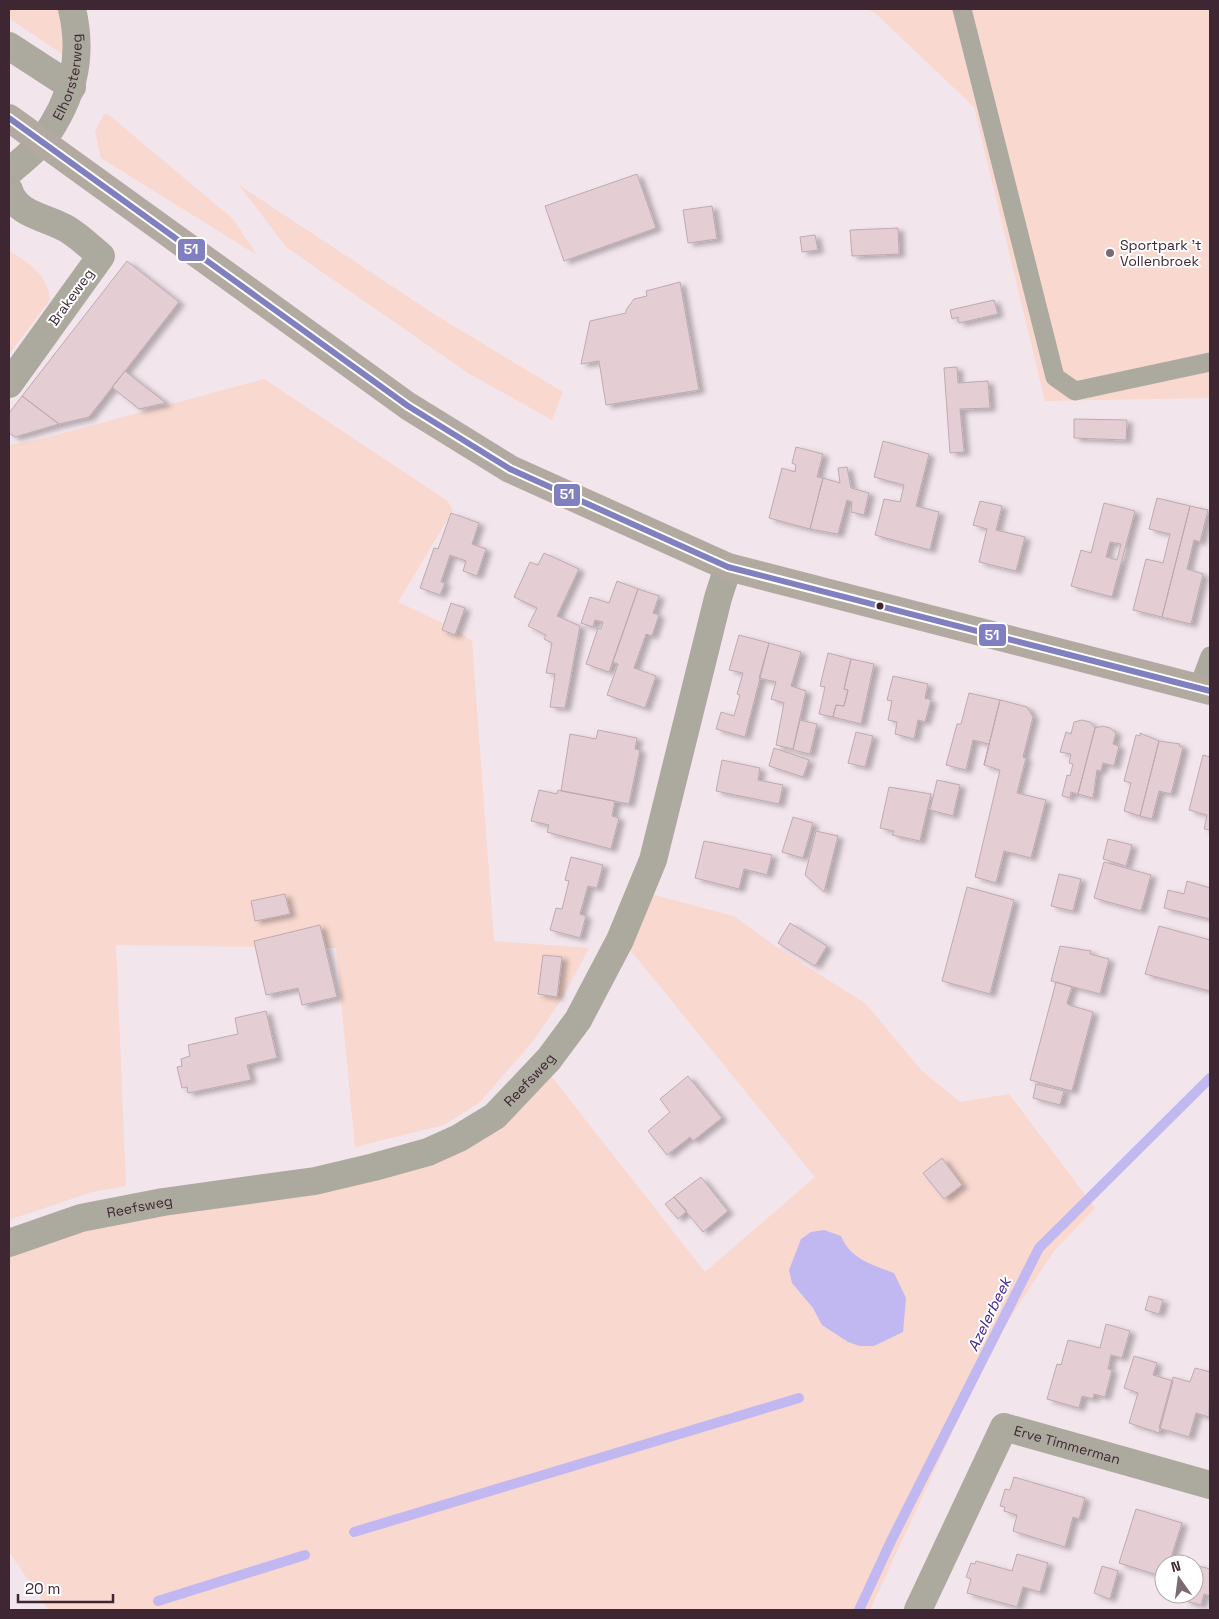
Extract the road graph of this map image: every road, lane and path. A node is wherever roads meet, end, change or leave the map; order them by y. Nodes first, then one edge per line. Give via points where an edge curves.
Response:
1 (72, 9) edge
2 (962, 9) edge
3 (9, 46) edge
4 (72, 87) junction
5 (9, 118) edge
6 (42, 141) junction
7 (9, 172) edge
8 (9, 190) edge
9 (1210, 362) edge
10 (9, 384) edge
11 (728, 566) junction
12 (1210, 656) edge
13 (1204, 690) edge
14 (9, 1244) edge
15 (1210, 1485) edge
16 (918, 1610) edge

1 - 4 street, Elhorsterweg via 78,55
2 - 9 lane via 1055,377 1075,391
3 - 4 street
4 - 6 street, Elhorsterweg
5 - 6 main road
6 - 7 street
6 - 11 main road via 408,406 510,469
8 - 10 street, Brakeweg via 11,198 27,212 66,228 101,256
11 - 13 main road
11 - 14 street, Reefsweg via 653,860 620,940 578,1020 549,1059 495,1116 428,1152 315,1181 163,1202 81,1218
12 - 13 lane
15 - 16 street, Erve Timmerman via 1004,1427

